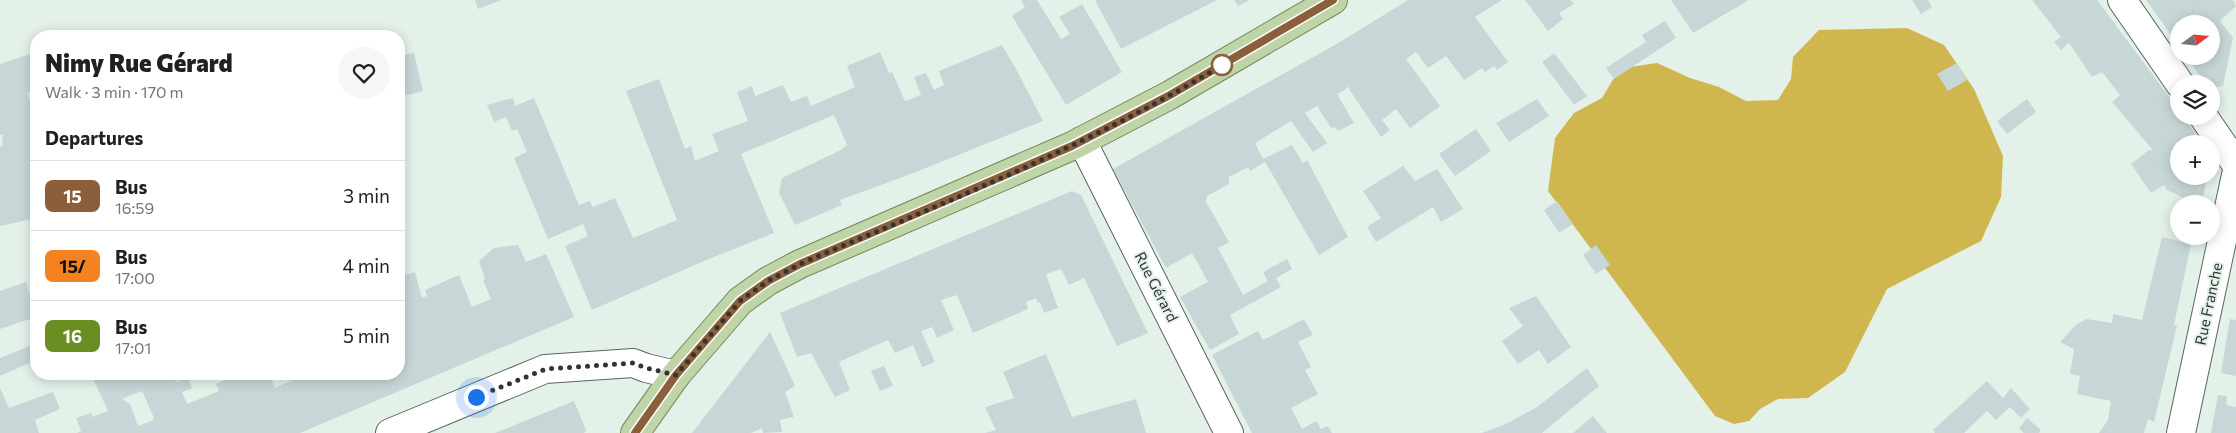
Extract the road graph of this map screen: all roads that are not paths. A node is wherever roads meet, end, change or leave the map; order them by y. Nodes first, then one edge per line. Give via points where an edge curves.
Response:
1 (1333, 0) edge
2 (2122, 0) edge
3 (2174, 75) edge
4 (2209, 125) edge
5 (1082, 141) junction
6 (2236, 164) edge
7 (2236, 175) edge
8 (676, 375) junction
9 (390, 433) edge
10 (635, 433) edge
11 (1229, 433) edge
12 (2181, 433) edge

1 - 5 main road via 1170,95
2 - 3 street
4 - 6 street
5 - 8 main road via 768,281 740,301
5 - 11 street, Rue Gérard
7 - 12 street, Rue Franche
8 - 9 street via 633,363 546,369
8 - 10 main road

